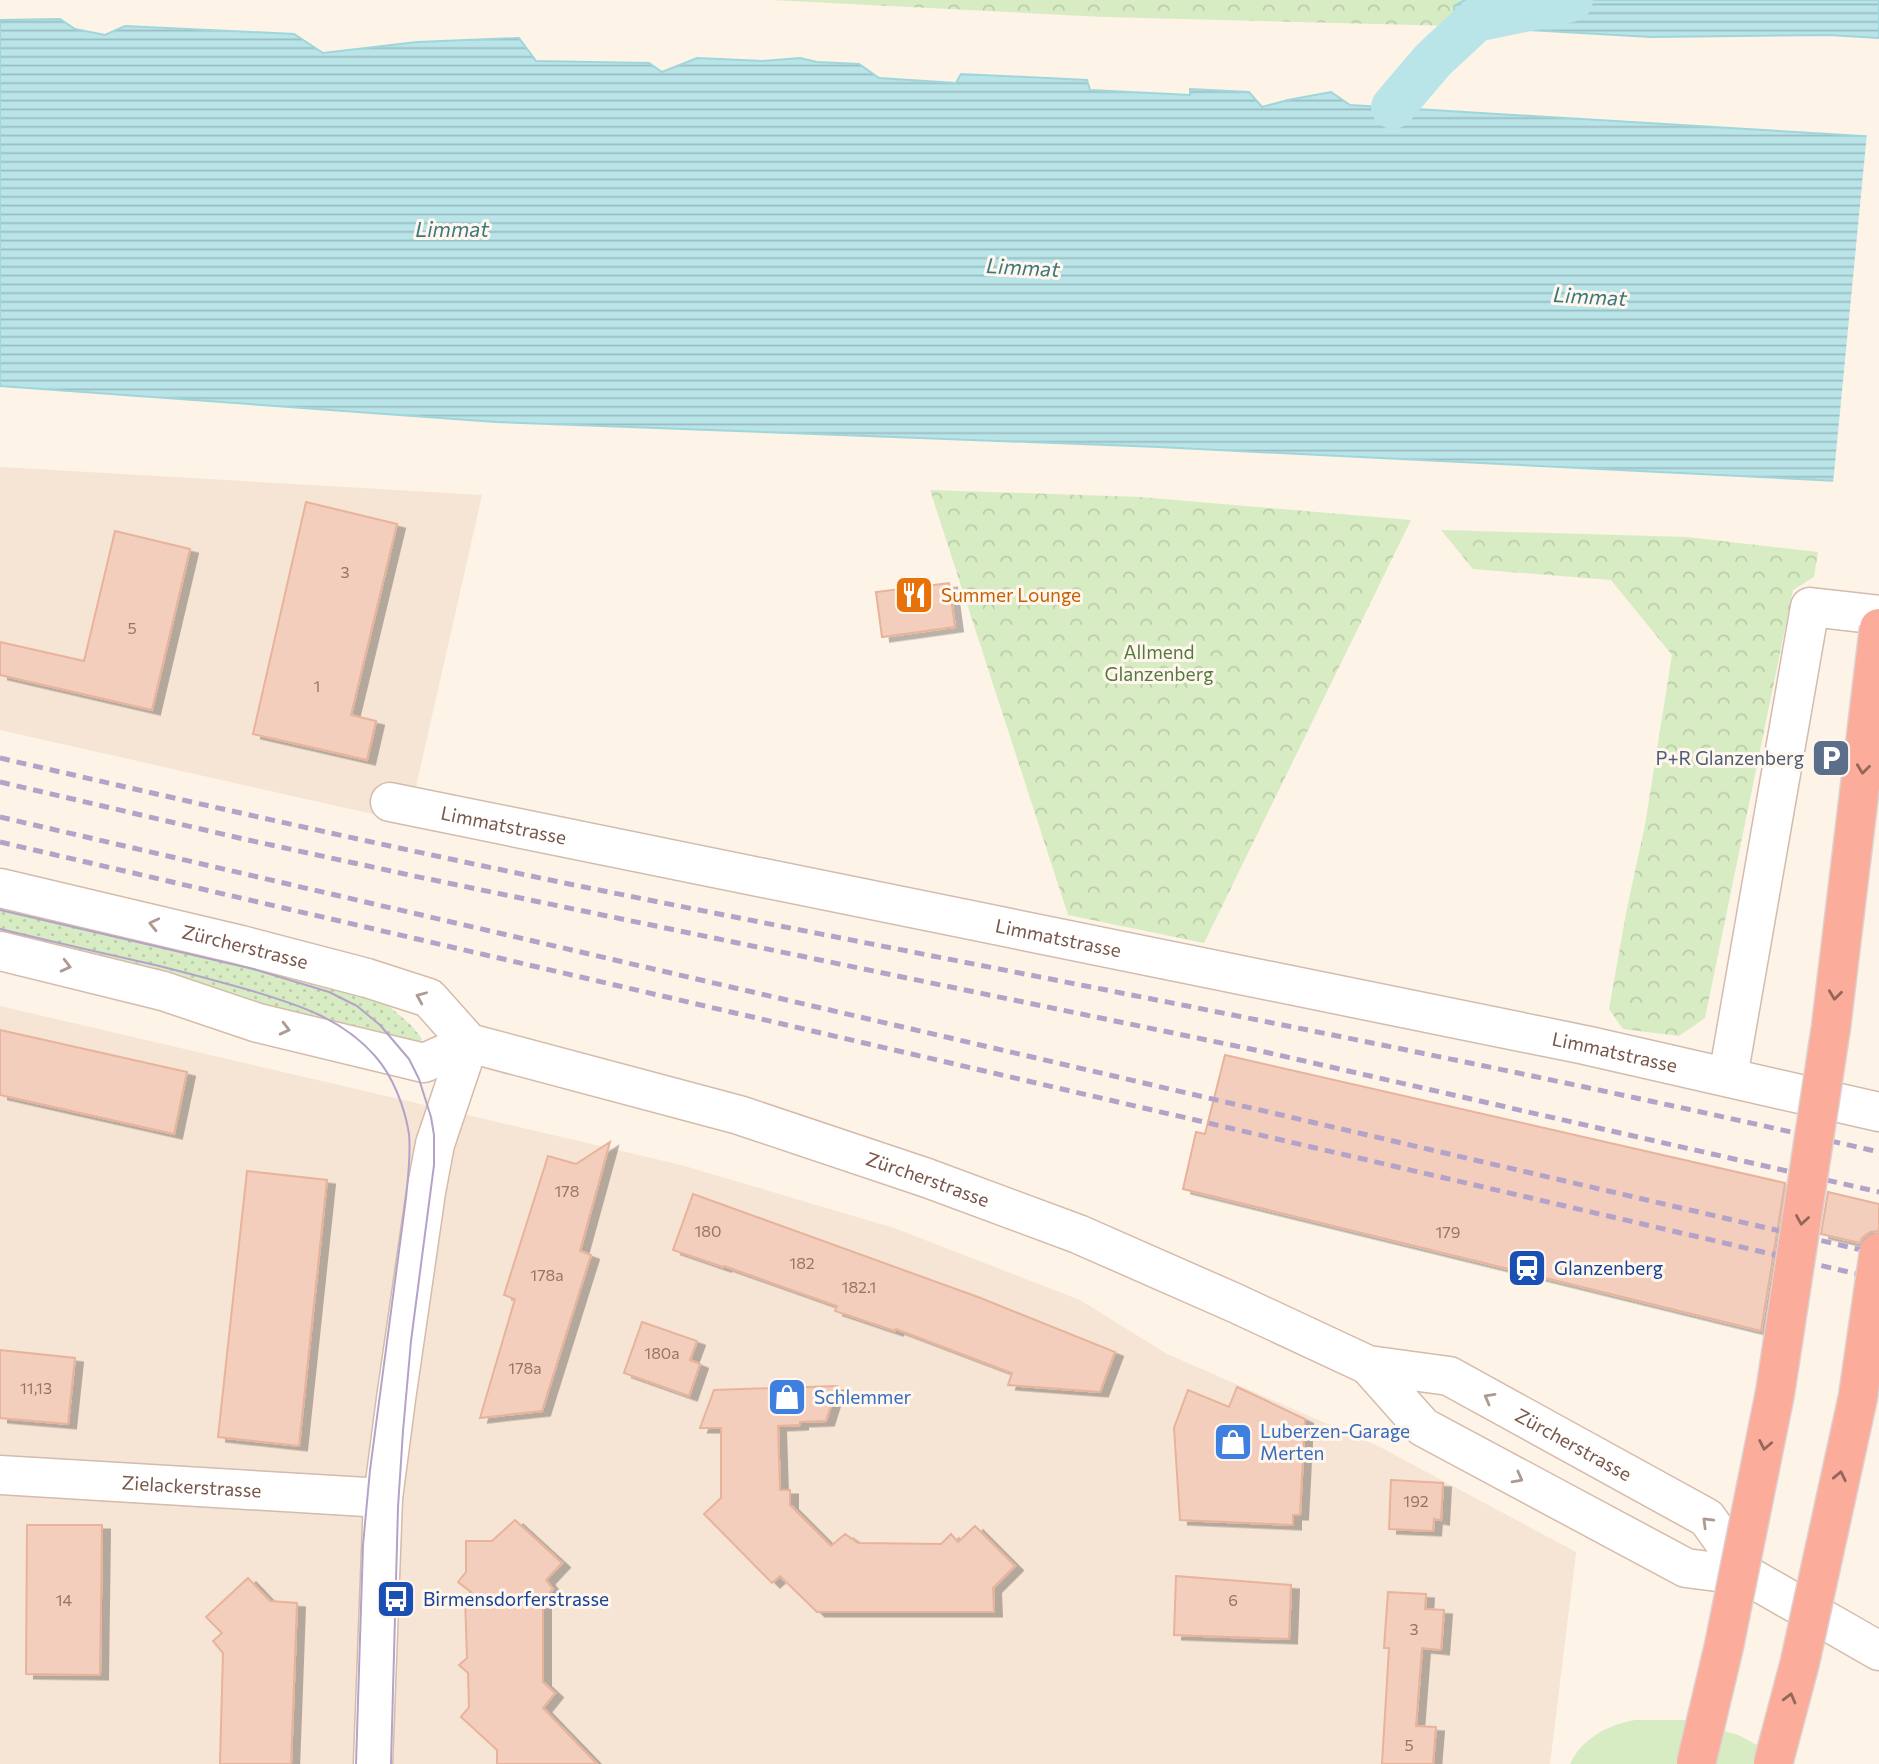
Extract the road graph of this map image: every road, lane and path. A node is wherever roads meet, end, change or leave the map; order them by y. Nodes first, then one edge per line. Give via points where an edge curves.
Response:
1 (1879, 615) edge
2 (1879, 628) edge
3 (390, 802) dead end
4 (0, 888) edge
5 (0, 951) edge
6 (469, 1043) junction
7 (1728, 1077) junction
8 (1879, 1112) edge
9 (1879, 1252) edge
10 (1368, 1365) junction
11 (0, 1475) edge
12 (383, 1498) junction
13 (1748, 1576) junction
14 (1879, 1651) edge
15 (373, 1764) edge
16 (1696, 1764) edge
17 (1773, 1764) edge

1 - 7 street via 1810,607
2 -> 16 highway, bridge via 1832,1027 1775,1393
3 - 7 street, Limmatstrasse
6 -> 4 street, Zürcherstrasse via 429,998 241,945
5 -> 6 street via 163,991 258,1023 424,1063
6 - 10 street, Zürcherstrasse via 739,1115 987,1199 1078,1234
6 - 12 street via 435,1144
7 - 8 street, Limmatstrasse
17 -> 9 highway, bridge via 1858,1397
10 -> 13 street, Zürcherstrasse via 1423,1427 1686,1568
13 -> 10 street, Zürcherstrasse via 1707,1518 1449,1376
11 - 12 street, Zielackerstrasse
12 - 15 street
13 - 14 street, Zürcherstrasse

